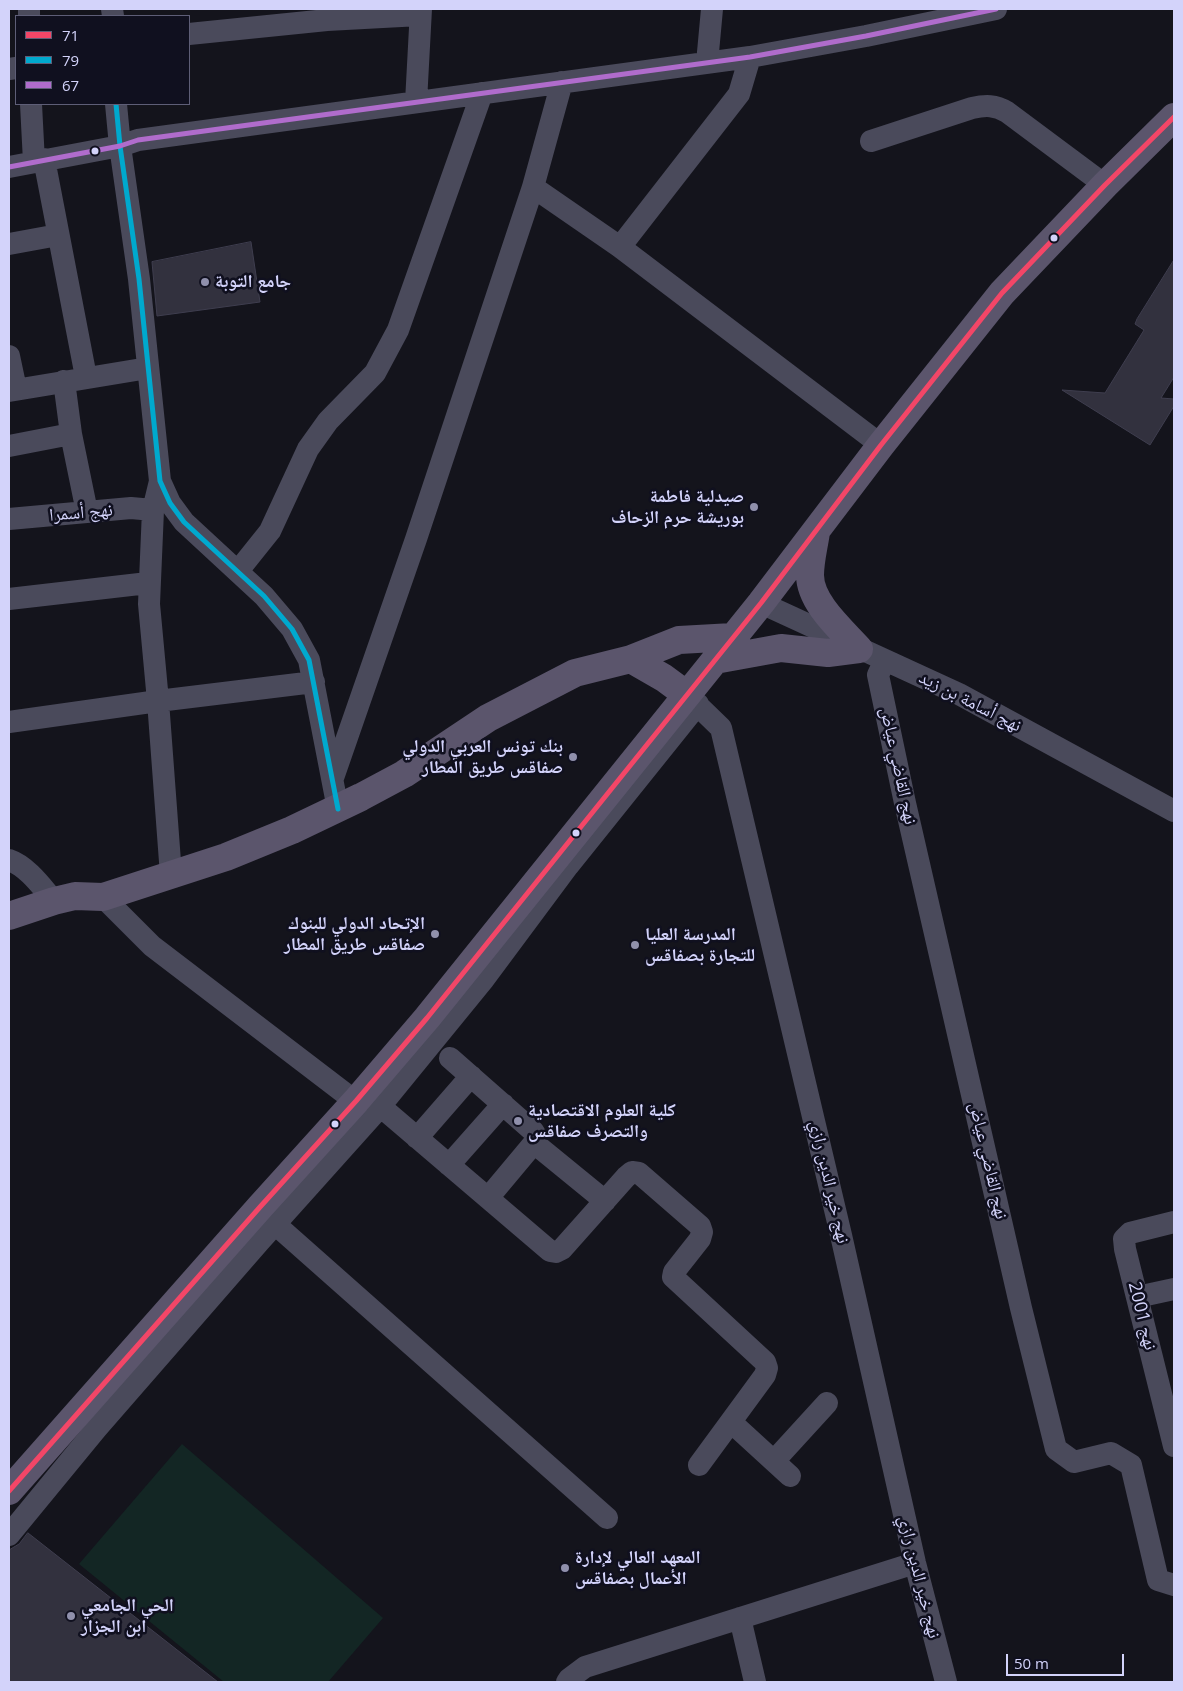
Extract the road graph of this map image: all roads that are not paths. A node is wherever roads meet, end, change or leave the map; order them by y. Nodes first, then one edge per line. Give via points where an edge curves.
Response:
1 (712, 9) edge
2 (996, 9) edge
3 (971, 11) edge
4 (421, 12) edge
5 (190, 34) edge
6 (750, 57) junction
7 (707, 63) junction
8 (562, 82) junction
9 (482, 93) junction
10 (416, 102) junction
11 (30, 105) edge
12 (116, 105) edge
13 (1174, 117) edge
14 (871, 141) dead end
15 (120, 146) junction
16 (39, 160) junction
17 (9, 166) edge
18 (1105, 185) junction
19 (533, 187) junction
20 (58, 235) junction
21 (9, 244) edge
22 (620, 247) junction
23 (9, 356) edge
24 (148, 368) junction
25 (86, 377) junction
26 (64, 381) junction
27 (12, 390) edge
28 (71, 434) junction
29 (881, 445) junction
30 (9, 446) edge
31 (160, 481) junction
32 (153, 510) junction
33 (87, 512) junction
34 (9, 519) edge
35 (816, 532) junction
36 (238, 571) junction
37 (148, 583) junction
38 (9, 599) edge
39 (761, 603) junction
40 (733, 637) junction
41 (859, 649) junction
42 (631, 659) junction
43 (715, 660) junction
44 (885, 660) junction
45 (314, 682) junction
46 (693, 700) junction
47 (158, 701) junction
48 (9, 722) edge
49 (331, 781) junction
50 (338, 809) junction
51 (1174, 811) edge
52 (9, 860) edge
53 (171, 875) junction
54 (103, 897) junction
55 (54, 901) junction
56 (9, 916) edge
57 (450, 1058) dead end
58 (470, 1076) junction
59 (503, 1104) junction
60 (370, 1107) junction
61 (417, 1138) junction
62 (534, 1143) junction
63 (450, 1166) junction
64 (488, 1198) junction
65 (605, 1201) junction
66 (1174, 1222) edge
67 (276, 1224) junction
68 (1174, 1289) edge
69 (1137, 1297) junction
70 (827, 1403) dead end
71 (731, 1422) junction
72 (1174, 1446) edge
73 (774, 1461) junction
74 (699, 1465) dead end
75 (790, 1476) dead end
76 (9, 1491) edge
77 (607, 1518) dead end
78 (9, 1535) edge
79 (915, 1563) junction
80 (1174, 1585) edge
81 (740, 1618) junction
82 (568, 1682) edge
83 (755, 1682) edge
84 (946, 1682) edge

1 - 7 street
2 - 3 street
3 - 6 street via 866,36
4 - 5 street
4 - 10 street
6 - 7 street
6 - 22 street via 739,94
7 - 8 street
8 - 9 street
8 - 19 street
9 - 10 street
9 - 36 street via 398,330 386,355 375,373 328,421 308,449 270,531
10 - 15 street via 138,140
11 - 16 street
12 - 15 street
13 - 18 main road
14 - 18 street via 972,108 998,107
15 - 16 street
15 - 24 street via 140,279
16 - 17 street
16 - 20 street
18 - 29 main road via 1002,293
19 - 22 street
19 - 49 street
20 - 21 street
20 - 25 street
22 - 29 street
23 - 27 street
24 - 25 street
24 - 31 street
25 - 26 street
26 - 27 street
26 - 28 street
28 - 30 street
28 - 33 street
29 - 35 main road
31 - 32 street
31 - 36 street via 184,522
32 - 33 street, نهج أسمرا via 131,508
32 - 37 street
33 - 34 street, نهج أسمرا
35 - 39 main road
35 - 41 main road via 810,576 813,590 828,616
36 - 45 street via 292,629 309,660
37 - 38 street
37 - 47 street
39 - 40 main road
39 - 41 street, نهج أسامة بن زيد
40 - 42 main road via 679,640
40 - 43 main road
41 - 43 main road via 828,653 781,648
41 - 44 street, نهج أسامة بن زيد
42 - 46 main road
42 - 50 main road via 575,673 488,718 404,774
43 - 46 main road
44 - 51 street, نهج أسامة بن زيد via 960,694
44 - 80 street, نهج القاضي عياض via 878,675 905,803 1056,1449 1074,1462 1111,1453 1131,1465 1158,1580
45 - 47 street
45 - 49 street
46 - 60 main road via 427,1018
46 - 79 street, نهج خير الدين رازي via 721,728 842,1235
47 - 48 street
47 - 53 street
49 - 50 street
50 - 53 main road via 208,864
52 - 55 street via 29,874
53 - 54 main road
54 - 55 main road via 76,896
54 - 60 street via 152,946
55 - 56 main road
57 - 58 street
58 - 59 street
58 - 61 street
59 - 62 street via 533,1131 536,1136
59 - 63 street
60 - 61 street
60 - 67 street
60 - 76 main road via 260,1207
61 - 63 street
62 - 64 street
62 - 65 street
63 - 64 street
64 - 65 street via 550,1251 556,1252 562,1250
65 - 71 street via 632,1172 639,1173 700,1226 700,1238 673,1277 767,1368 766,1375
66 - 69 street, نهج 2001 via 1130,1233 1124,1239
67 - 77 street
67 - 78 street via 97,1428
68 - 69 street
69 - 72 street, نهج 2001
70 - 73 street
71 - 73 street
71 - 74 street
73 - 75 street
79 - 81 street
79 - 84 street, نهج خير الدين رازي
81 - 82 street via 586,1667
81 - 83 street

